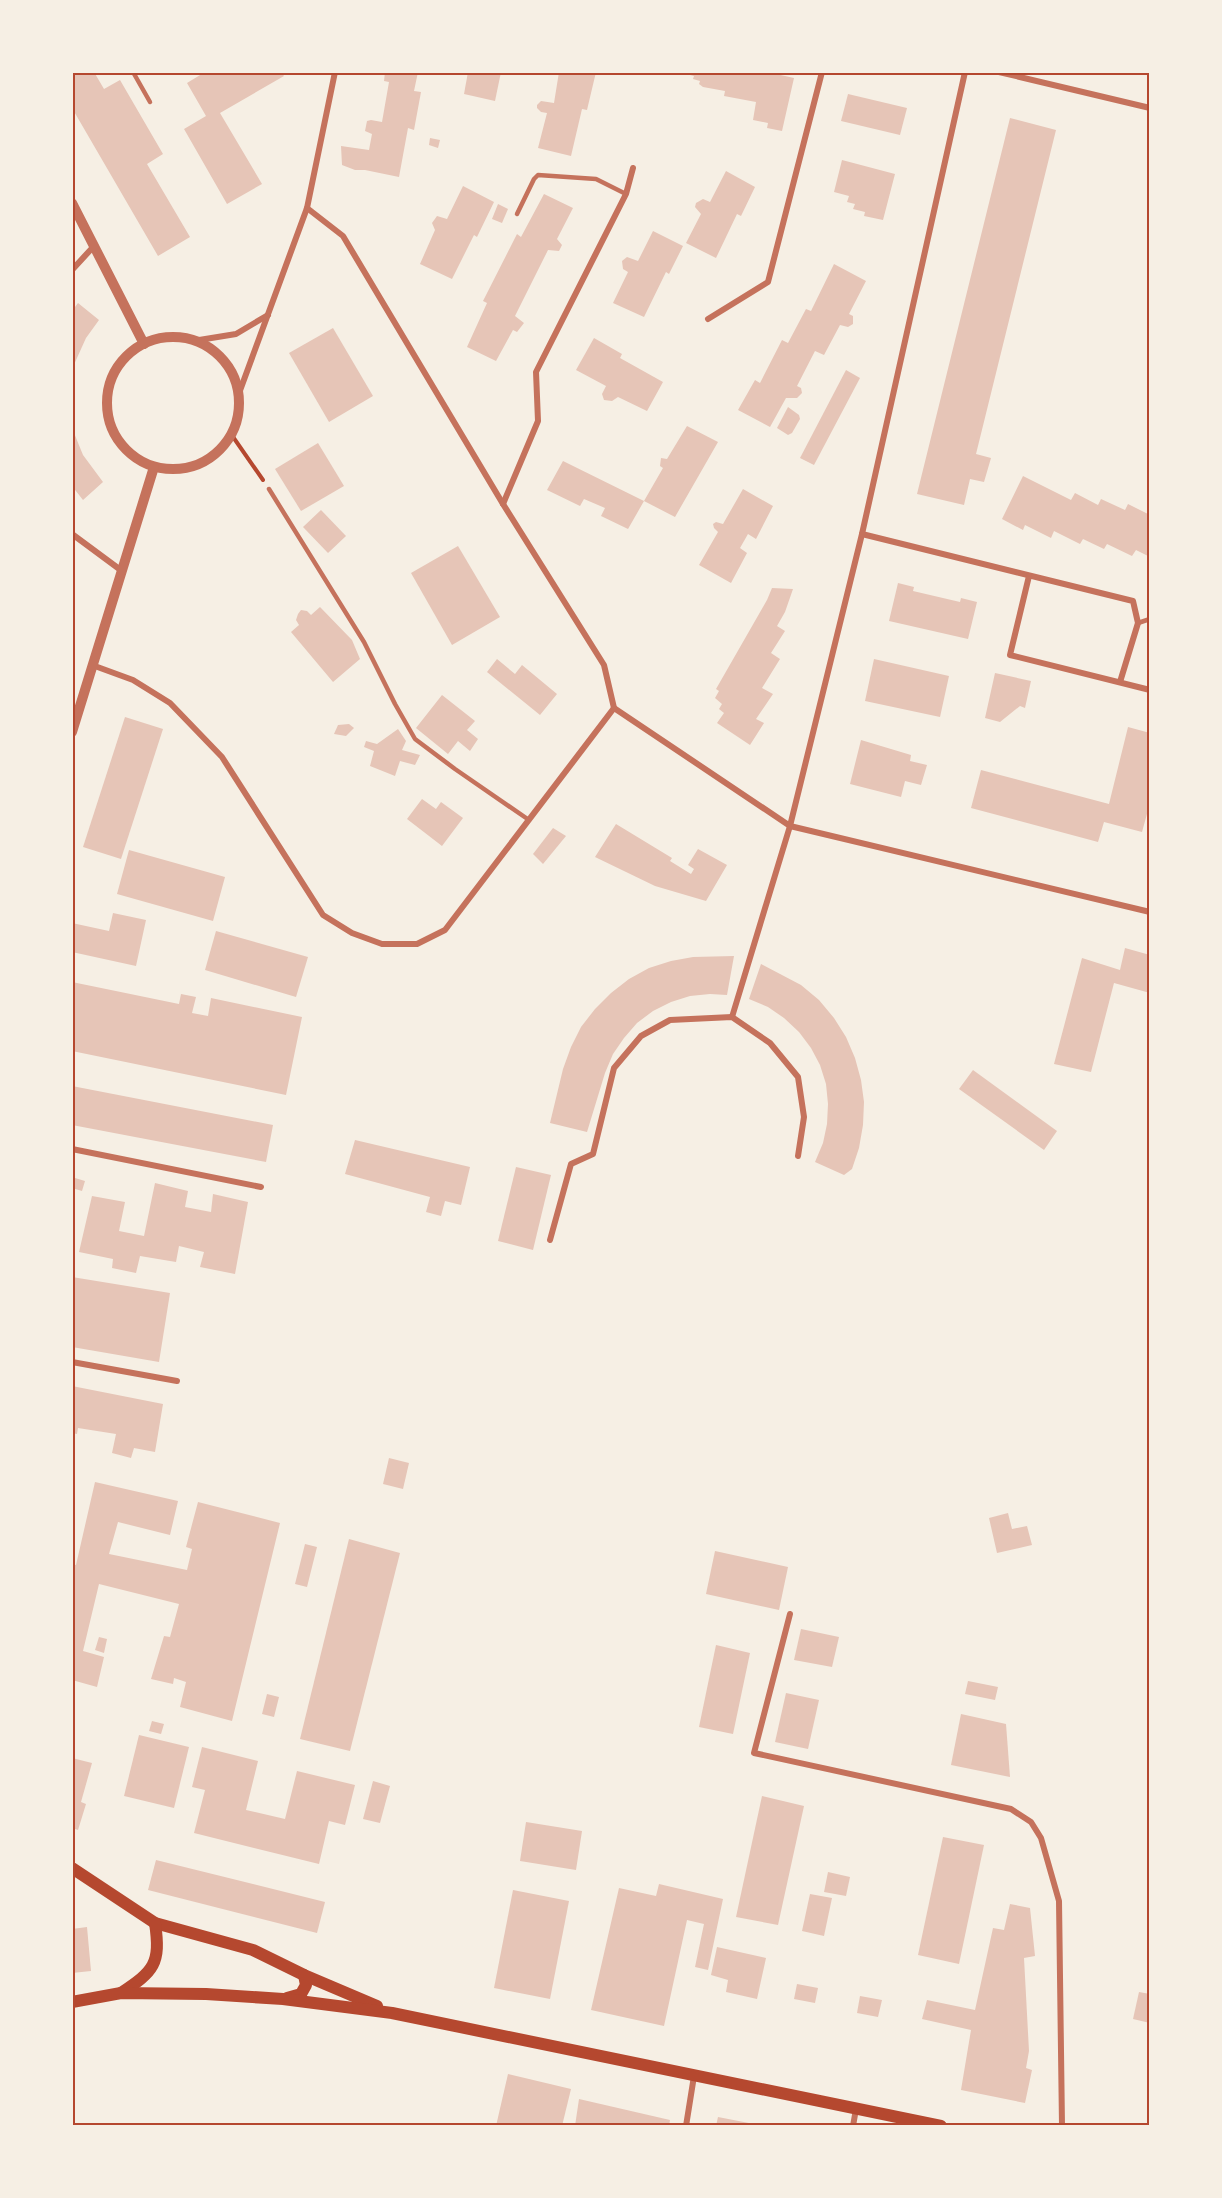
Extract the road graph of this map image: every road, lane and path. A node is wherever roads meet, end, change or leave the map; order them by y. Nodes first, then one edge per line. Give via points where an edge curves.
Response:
1 (133, 72) edge
2 (335, 72) edge
3 (822, 72) edge
4 (965, 72) edge
5 (999, 72) edge
6 (150, 102) dead end
7 (1150, 108) edge
8 (633, 168) dead end
9 (626, 194) junction
10 (72, 203) edge
11 (307, 208) junction
12 (517, 214) dead end
13 (94, 246) junction
14 (72, 270) edge
15 (268, 315) junction
16 (708, 319) dead end
17 (193, 341) junction
18 (144, 344) junction
19 (238, 396) junction
20 (231, 434) junction
21 (154, 467) junction
22 (268, 489) joint
23 (503, 504) junction
24 (72, 534) edge
25 (862, 534) junction
26 (122, 571) junction
27 (1029, 576) junction
28 (1150, 619) edge
29 (1138, 623) junction
30 (93, 665) junction
31 (1120, 682) junction
32 (1150, 690) edge
33 (614, 708) junction
34 (72, 732) edge
35 (529, 820) junction
36 (790, 826) junction
37 (1150, 912) edge
38 (732, 1017) junction
39 (72, 1149) edge
40 (798, 1156) dead end
41 (261, 1187) dead end
42 (549, 1240) dead end
43 (72, 1362) edge
44 (177, 1382) dead end
45 (790, 1614) dead end
46 (72, 1868) edge
47 (155, 1923) junction
48 (304, 1975) junction
49 (121, 1993) junction
50 (283, 1999) junction
51 (72, 2002) edge
52 (392, 2013) junction
53 (694, 2076) junction
54 (856, 2109) junction
55 (686, 2126) edge
56 (853, 2126) edge
57 (941, 2126) edge
58 (1062, 2126) edge

1 - 6 lane
2 - 11 street
3 - 16 street via 768,282
4 - 25 street
5 - 7 street
8 - 9 street
9 - 12 lane via 596,179 538,175
9 - 23 street via 536,372 538,421
10 - 13 street
11 - 15 street
11 - 23 street via 343,236
13 - 14 street
13 - 18 street
15 - 17 street via 236,334
15 - 19 street
17 - 18 street via 177,337
17 - 19 street via 224,362
18 - 21 street via 125,357 112,375 107,398 109,420 118,441 134,457
19 - 20 street
20 - 21 street via 218,452 199,464 177,470
20 - 22 path
21 - 26 street
22 - 35 lane via 364,642 415,739
23 - 33 street via 604,665
24 - 26 street
25 - 27 street
25 - 36 street
26 - 30 street
27 - 29 street via 1133,601
27 - 31 street via 1010,655
28 - 29 lane
29 - 31 street
30 - 34 street
30 - 35 street via 133,680 170,702 222,757 323,915 352,933 382,944 417,944 445,930
31 - 32 street
33 - 35 street
33 - 36 street
36 - 37 street
36 - 38 street
38 - 40 street via 770,1043 798,1077 804,1117
38 - 42 street via 670,1020 641,1036 614,1068 593,1154 570,1164
39 - 41 street
43 - 44 street
45 - 58 street via 754,1753 1011,1809 1031,1822 1041,1838 1059,1901
46 - 47 main road
47 - 48 main road via 253,1950
47 - 49 main road via 159,1946 155,1963 145,1976
48 - 50 main road via 306,1985 301,1994
48 - 52 main road
49 - 50 main road
49 - 51 main road
50 - 52 main road
52 - 53 main road
53 - 54 main road
53 - 55 street
54 - 56 street
54 - 57 main road

